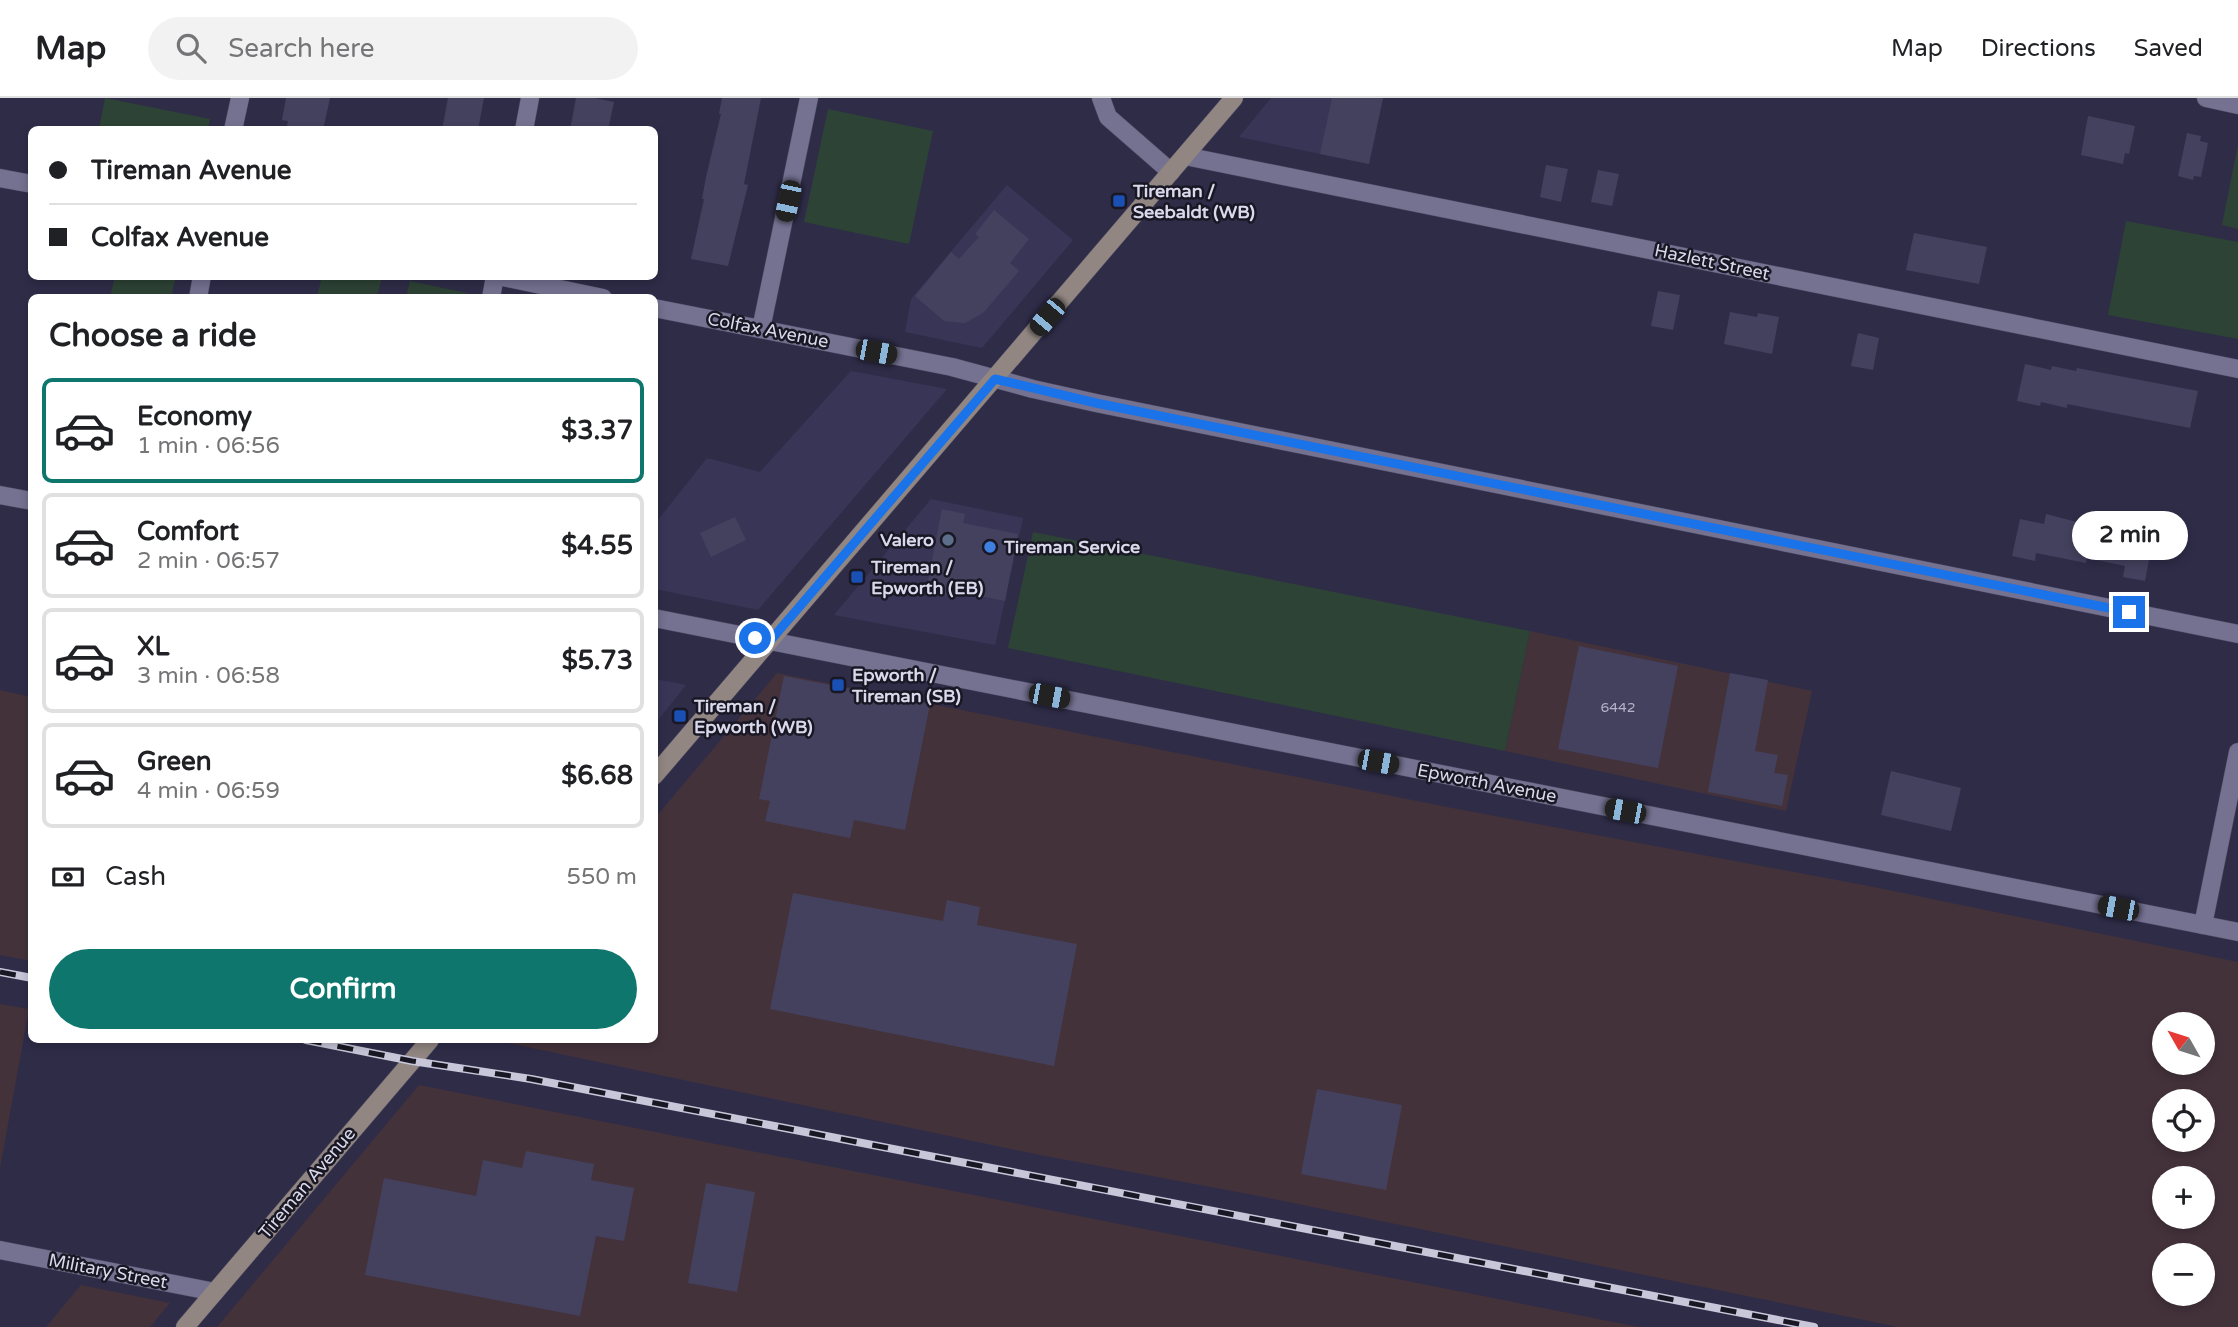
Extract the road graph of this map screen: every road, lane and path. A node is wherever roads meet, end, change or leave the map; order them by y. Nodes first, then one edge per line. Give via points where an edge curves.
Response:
1 (240, 98) edge
2 (530, 98) edge
3 (809, 98) edge
4 (1101, 98) edge
5 (1234, 98) edge
6 (2206, 98) edge
7 (2238, 104) edge
8 (234, 126) edge
9 (525, 126) edge
10 (1185, 156) junction
11 (1171, 172) junction
12 (0, 178) edge
13 (28, 183) edge
14 (515, 280) edge
15 (584, 294) edge
16 (658, 309) edge
17 (761, 329) junction
18 (2238, 369) edge
19 (995, 379) junction
20 (0, 495) edge
21 (28, 500) edge
22 (658, 619) edge
23 (2238, 634) edge
24 (770, 641) junction
25 (2238, 752) edge
26 (658, 771) edge
27 (2203, 925) junction
28 (2238, 932) edge
29 (427, 1043) edge
30 (0, 1250) edge
31 (215, 1292) junction
32 (185, 1327) edge

1 - 8 street
2 - 9 street
3 - 17 street
4 - 11 street via 1108,117
5 - 10 street
6 - 7 street
10 - 11 street
10 - 18 street, Hazlett Street
11 - 19 street
12 - 13 street
14 - 15 street
16 - 17 street, Colfax Avenue
17 - 19 street, Colfax Avenue
19 - 23 street, Colfax Avenue
19 - 24 street
20 - 21 street
22 - 24 street, Epworth Avenue
24 - 26 street
24 - 27 street, Epworth Avenue
25 - 27 street
27 - 28 street, Epworth Avenue
29 - 31 street, Tireman Avenue
30 - 31 street, Military Street
31 - 32 street, Tireman Avenue

